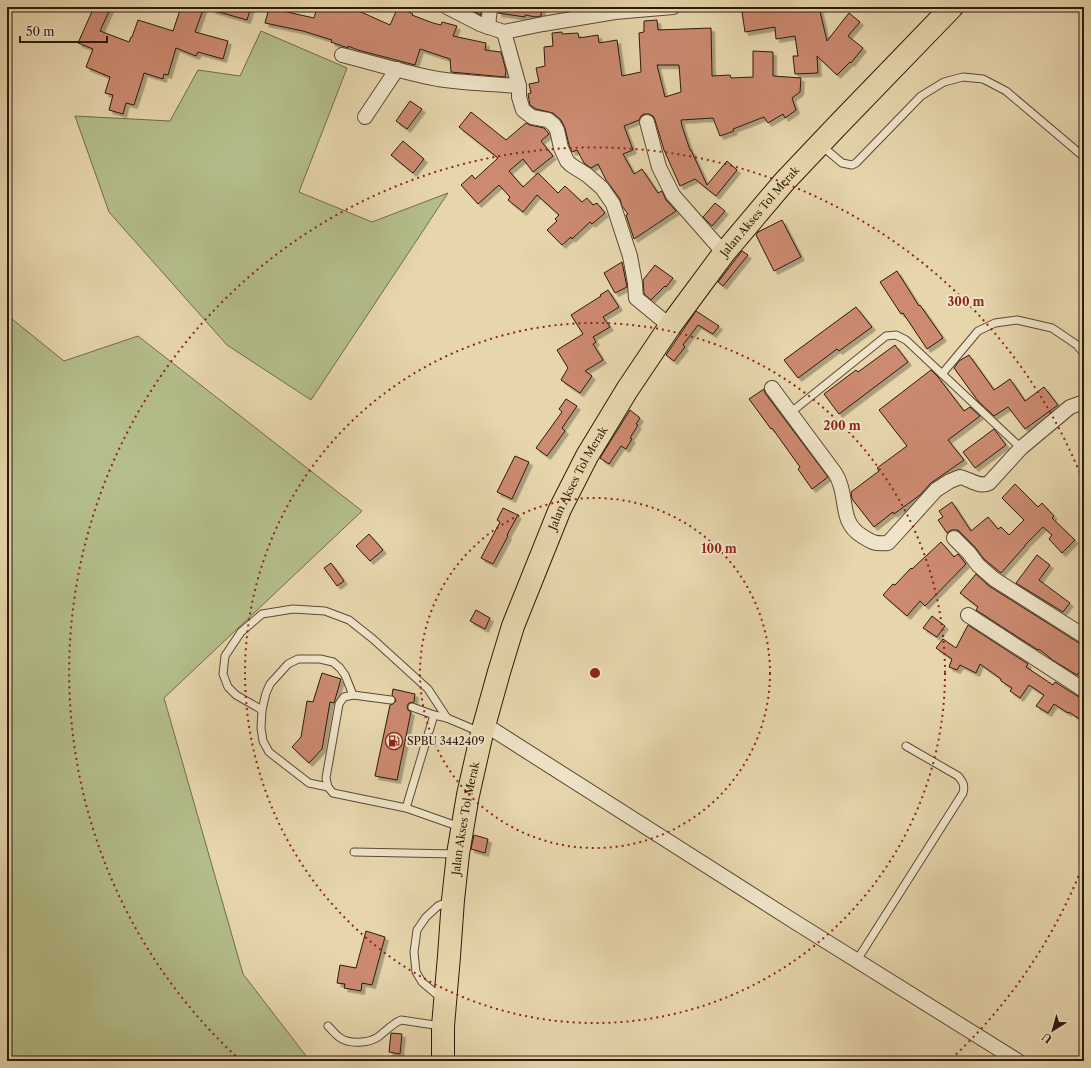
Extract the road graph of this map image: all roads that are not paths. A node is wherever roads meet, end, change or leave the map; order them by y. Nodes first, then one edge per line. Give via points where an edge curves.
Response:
1 (447, 7) edge
2 (490, 7) edge
3 (673, 7) edge
4 (952, 7) edge
5 (642, 8) edge
6 (488, 27) junction
7 (504, 32) junction
8 (342, 55) dead end
9 (397, 69) junction
10 (519, 86) junction
11 (365, 117) dead end
12 (647, 122) dead end
13 (820, 144) junction
14 (1084, 157) edge
15 (724, 253) junction
16 (670, 326) junction
17 (1084, 354) edge
18 (942, 374) junction
19 (772, 388) dead end
20 (1084, 402) edge
21 (790, 413) junction
22 (1021, 448) junction
23 (954, 538) dead end
24 (968, 615) dead end
25 (1084, 636) edge
26 (1084, 690) edge
27 (353, 695) junction
28 (391, 700) dead end
29 (412, 708) dead end
30 (262, 710) junction
31 (434, 715) junction
32 (447, 718) junction
33 (483, 728) junction
34 (906, 746) dead end
35 (328, 787) junction
36 (406, 808) junction
37 (462, 828) junction
38 (354, 852) dead end
39 (458, 854) junction
40 (453, 900) junction
41 (857, 960) junction
42 (446, 1002) junction
43 (328, 1026) dead end
44 (443, 1026) junction
45 (443, 1061) edge
46 (1018, 1061) edge

1 - 6 street
2 - 6 street
3 - 5 street
4 - 13 highway, Jalan Akses Tol Merak
5 - 7 street
6 - 7 street
7 - 10 street
8 - 9 street
9 - 10 street via 439,79
9 - 11 street
10 - 16 street via 523,110 532,117 548,120 554,125 566,161 602,188 613,204 630,256 636,298
12 - 15 street via 659,167 673,195
13 - 14 lane via 842,163 852,165 921,96 944,82 963,77 983,80 1006,91
13 - 15 highway, Jalan Akses Tol Merak via 779,187
15 - 16 highway, Jalan Akses Tol Merak
16 - 33 highway, Jalan Akses Tol Merak via 607,422 560,509 513,626
17 - 18 lane via 1052,328 1017,320 995,323 978,331
18 - 21 lane via 906,340 896,335 886,336
18 - 22 lane
19 - 21 street
20 - 22 street via 1070,407
21 - 22 street via 835,473 850,525 876,544 888,543 936,490 960,477 986,484
23 - 25 street via 994,579
24 - 26 street
27 - 28 lane
27 - 30 lane via 345,675 333,662 298,659 288,664 270,684
27 - 35 lane via 344,697 339,704 326,778
29 - 31 lane
30 - 32 lane via 236,695 228,687 223,674 225,656 240,632 262,614 293,609 325,611 349,620 374,639 428,689
30 - 35 lane via 263,741 269,752 309,783
31 - 32 lane
31 - 36 lane
32 - 33 lane
33 - 37 highway, Jalan Akses Tol Merak
33 - 41 street
34 - 41 lane via 958,776 965,786
35 - 36 lane via 333,793
36 - 37 lane
37 - 39 highway, Jalan Akses Tol Merak
38 - 39 lane
39 - 40 highway, Jalan Akses Tol Merak
40 - 42 highway, Jalan Akses Tol Merak
40 - 42 lane via 438,906 426,917 417,930 414,952 416,972 422,982
41 - 46 street
42 - 44 highway, Jalan Akses Tol Merak
43 - 44 lane via 340,1038 357,1042 377,1038 400,1020
44 - 45 highway, Jalan Akses Tol Merak

